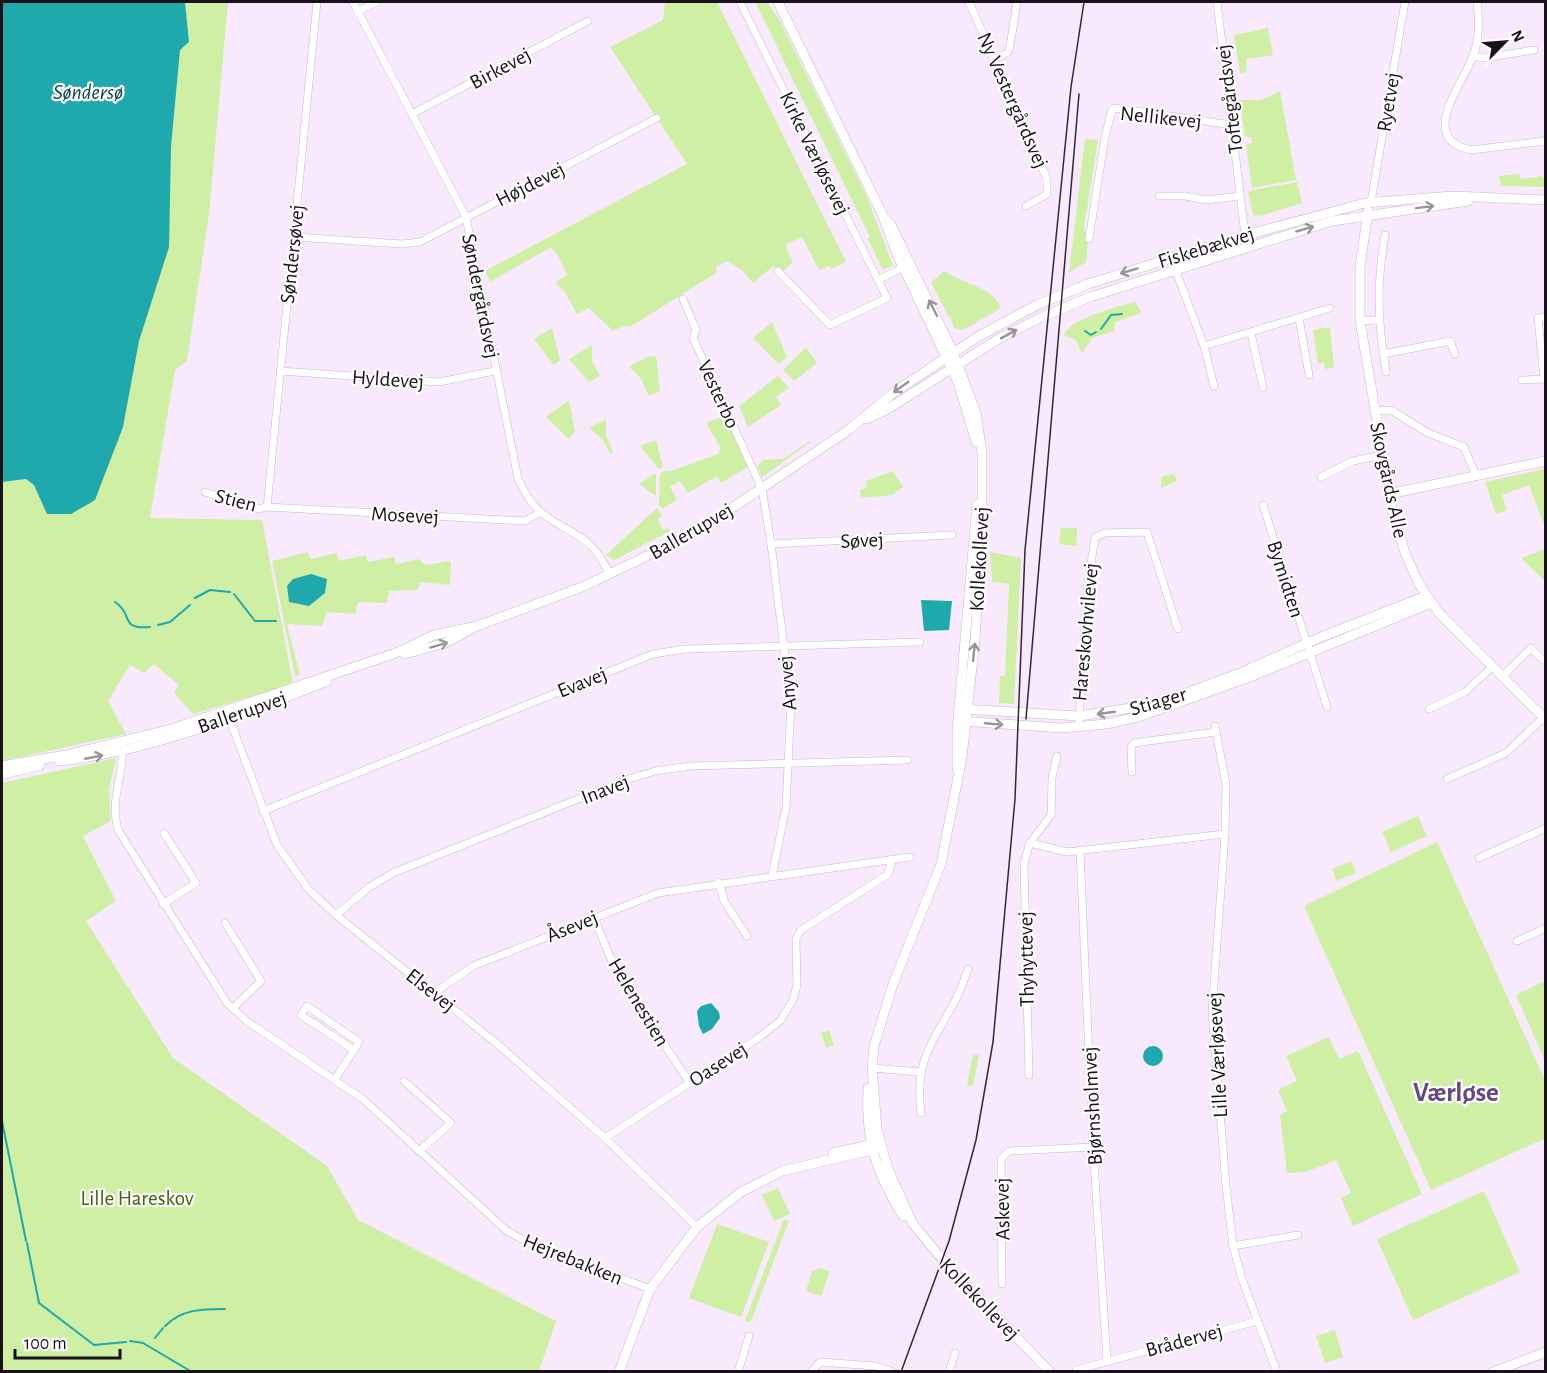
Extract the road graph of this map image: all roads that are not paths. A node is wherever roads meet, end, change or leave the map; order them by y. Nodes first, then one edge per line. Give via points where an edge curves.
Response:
1 (317, 2) edge
2 (353, 2) edge
3 (377, 2) edge
4 (740, 2) edge
5 (777, 2) edge
6 (969, 2) edge
7 (1017, 2) edge
8 (1216, 2) edge
9 (1405, 2) edge
10 (1477, 2) edge
11 (358, 11) junction
12 (588, 21) dead end
13 (1534, 51) dead end
14 (1473, 56) junction
15 (995, 60) junction
16 (412, 114) junction
17 (657, 118) dead end
18 (1232, 125) junction
19 (1545, 141) edge
20 (1159, 196) dead end
21 (1240, 196) junction
22 (1483, 199) junction
23 (1545, 200) edge
24 (1371, 202) junction
25 (1026, 206) dead end
26 (1367, 215) junction
27 (466, 217) junction
28 (1246, 235) junction
29 (1385, 235) dead end
30 (294, 237) junction
31 (1089, 239) dead end
32 (1249, 247) junction
33 (1171, 258) junction
34 (907, 266) junction
35 (1175, 270) junction
36 (778, 271) dead end
37 (878, 280) junction
38 (683, 299) dead end
39 (1330, 308) dead end
40 (1545, 317) edge
41 (1299, 318) junction
42 (1378, 320) junction
43 (1360, 321) junction
44 (1251, 333) junction
45 (1204, 346) junction
46 (950, 354) junction
47 (1383, 354) junction
48 (1455, 354) dead end
49 (956, 366) junction
50 (495, 371) junction
51 (280, 372) junction
52 (1386, 372) dead end
53 (1309, 375) dead end
54 (1522, 380) dead end
55 (1214, 386) dead end
56 (1263, 387) dead end
57 (1374, 411) junction
58 (860, 422) junction
59 (1382, 455) junction
60 (1545, 461) edge
61 (1476, 476) junction
62 (1321, 477) dead end
63 (762, 489) junction
64 (205, 492) dead end
65 (1389, 494) junction
66 (1263, 505) dead end
67 (267, 507) junction
68 (541, 512) junction
69 (952, 536) dead end
70 (771, 544) junction
71 (610, 575) junction
72 (1429, 600) junction
73 (1345, 628) junction
74 (1179, 629) dead end
75 (1304, 632) junction
76 (920, 642) dead end
77 (784, 645) junction
78 (1311, 652) junction
79 (1543, 660) dead end
80 (1492, 667) junction
81 (1502, 677) junction
82 (1327, 707) dead end
83 (1429, 709) dead end
84 (964, 710) junction
85 (228, 713) junction
86 (1079, 716) junction
87 (1545, 717) edge
88 (962, 721) junction
89 (1080, 727) junction
90 (122, 746) junction
91 (1058, 756) dead end
92 (902, 757) dead end
93 (789, 763) junction
94 (2, 766) edge
95 (1132, 772) dead end
96 (2, 774) edge
97 (1447, 779) dead end
98 (263, 811) junction
99 (1545, 828) edge
100 (164, 833) dead end
101 (1225, 834) junction
102 (1030, 843) junction
103 (1080, 850) junction
104 (910, 857) dead end
105 (1479, 858) dead end
106 (889, 860) junction
107 (772, 876) junction
108 (719, 882) junction
109 (163, 904) junction
110 (336, 915) junction
111 (594, 918) junction
112 (225, 923) dead end
113 (1545, 928) edge
114 (747, 936) dead end
115 (1517, 941) dead end
116 (968, 969) dead end
117 (434, 993) junction
118 (233, 1008) junction
119 (354, 1050) junction
120 (872, 1068) junction
121 (920, 1072) junction
122 (1029, 1075) dead end
123 (335, 1079) junction
124 (404, 1081) dead end
125 (690, 1083) junction
126 (921, 1113) dead end
127 (605, 1138) junction
128 (874, 1146) junction
129 (1093, 1147) junction
130 (419, 1151) junction
131 (697, 1227) junction
132 (1298, 1235) dead end
133 (1233, 1246) junction
134 (1002, 1284) dead end
135 (650, 1289) junction
136 (1257, 1321) junction
137 (749, 1336) dead end
138 (1545, 1352) edge
139 (955, 1353) dead end
140 (1107, 1361) junction
141 (892, 1370) edge
142 (1077, 1370) dead end
143 (619, 1371) edge
144 (738, 1371) edge
145 (811, 1371) edge
146 (949, 1371) edge
147 (1050, 1371) edge
148 (1277, 1371) edge
149 (1494, 1371) edge

1 - 30 street, Søndersøvej
2 - 11 street, Søndergårdsvej
3 - 11 street
4 - 37 street, Kirke Værløsevej
5 - 34 street, Kirke Værløsevej via 883,217 891,225
6 - 15 street, Ny Vestergårdsvej
7 - 15 street via 1008,52
8 - 18 street, Toftegårdsvej
9 - 24 street, Ryetvej
10 - 14 street via 1478,39
11 - 16 street, Søndergårdsvej
12 - 16 street, Birkevej
13 - 14 street
14 - 19 street via 1445,117 1444,127 1451,142 1471,150
15 - 25 street, Ny Vestergårdsvej via 1047,178 1049,188 1042,199
16 - 27 street, Søndergårdsvej
17 - 27 street, Højdevej
18 - 21 street, Toftegårdsvej
18 - 31 street, Nellikevej via 1112,110
20 - 21 street via 1206,200
21 - 28 street, Toftegårdsvej
22 - 23 street, Fiskebækvej
22 - 24 street, Fiskebækvej via 1453,196
26 -> 22 street, Fiskebækvej
24 - 26 street, Skovgårds Alle
24 - 28 street, Fiskebækvej
32 -> 26 street, Fiskebækvej via 1332,221
26 - 43 street, Skovgårds Alle via 1360,267
27 - 30 street, Højdevej via 420,242
27 - 50 street, Søndergårdsvej
28 - 32 street, Toftegårdsvej
28 - 33 street, Fiskebækvej
29 - 42 street
30 - 51 street, Søndersøvej
32 - 35 street, Fiskebækvej
33 - 35 street
33 -> 46 street, Fiskebækvej via 1068,291 996,326
34 - 37 street
34 - 46 street, Kirke Værløsevej
35 - 45 street
49 -> 35 street, Fiskebækvej via 1040,318 1090,297
36 - 37 street via 830,325 887,298
38 - 63 street, Vesterbo via 696,330 693,338
39 - 41 street
40 - 54 street via 1539,318 1545,378
41 - 44 street
41 - 53 street
42 - 43 street
42 - 47 street
43 - 57 street, Skovgårds Alle
44 - 45 street
44 - 56 street
45 - 55 street
46 - 49 street, Kollekollevej
46 -> 58 street, Ballerupvej via 880,403
47 - 48 street via 1450,340
47 - 52 street
49 - 58 street, Ballerupvej
49 - 84 street, Kollekollevej via 970,414 978,467
50 - 51 street, Hyldevej via 439,382
50 - 68 street, Søndergårdsvej via 518,479
51 - 67 street, Søndersøvej
57 - 59 street, Skovgårds Alle
57 - 61 street via 1391,410 1428,433 1464,447
58 - 63 street, Ballerupvej
59 - 62 street via 1353,461
59 - 65 street, Skovgårds Alle
60 - 61 street
61 - 65 street
63 - 70 street, Anyvej
63 - 71 street, Ballerupvej via 676,542
64 - 67 street, Stien via 258,509
65 - 72 street, Skovgårds Alle via 1405,553
66 - 75 street, Bymidten
67 - 68 street, Mosevej via 525,521
68 - 71 street, Søndergårdsvej via 586,538
69 - 70 street, Søvej
70 - 77 street, Anyvej
71 - 85 street, Ballerupvej via 475,626 445,643
72 - 73 street, Stiager
72 - 78 street, Stiager
72 - 80 street, Skovgårds Alle
73 - 75 street, Stiager via 1338,626 1314,636
73 - 78 street, Stiager
74 - 86 street, Hareskovhvilevej via 1147,531 1095,537 1087,590
75 - 78 street, Bymidten
76 - 77 street, Evavej
77 - 93 street, Anyvej via 791,704
77 - 98 street, Evavej via 653,654
78 - 82 street
78 -> 86 street, Stiager via 1157,704
78 - 89 street, Stiager via 1138,717
79 - 81 street via 1531,648
80 - 81 street, Skovgårds Alle
80 - 83 street via 1465,692
81 - 87 street, Skovgårds Alle
84 - 86 street, Stiager
84 - 88 street, Kollekollevej
85 - 90 street, Ballerupvej
85 - 98 street, Elsevej
86 - 89 street, Hareskovhvilevej
87 - 97 street via 1506,753
88 -> 89 street, Stiager
88 - 120 street, Kollekollevej via 941,864 885,1006
90 - 94 street, Ballerupvej via 90,747
96 -> 90 street, Ballerupvej via 90,758
90 - 109 street, Hejrebakken via 122,765 115,789 116,820 123,839
91 - 102 street via 1052,778 1051,815
92 - 93 street, Inavej
93 - 107 street, Anyvej via 786,807
93 - 110 street, Inavej via 690,766 626,780 393,873
95 - 101 street, Lille Værløsevej via 1134,743 1215,729 1226,784
98 - 110 street, Elsevej via 287,862
99 - 105 street
100 - 109 street via 196,883
101 - 103 street
101 - 133 street, Lille Værløsevej via 1213,1030
102 - 103 street via 1067,852
102 - 122 street, Thyhyttevej via 1024,863
103 - 129 street, Bjørnsholmvej
104 - 106 street, Åsevej
106 - 107 street, Åsevej
106 - 125 street, Oasevej via 887,875 801,930 796,939 797,985 780,1021
107 - 108 street, Åsevej
108 - 111 street, Åsevej via 658,893
108 - 114 street via 724,901
109 - 118 street, Hejrebakken
110 - 117 street, Elsevej
111 - 117 street, Åsevej via 473,966
111 - 125 street, Helenestien via 617,974
112 - 118 street via 261,981
113 - 115 street
116 - 121 street via 962,988 931,1040
117 - 127 street, Elsevej
118 - 123 street, Hejrebakken
119 - 119 street via 301,1015 307,1006 360,1042
119 - 123 street
120 - 121 street
120 - 128 street, Kollekollevej via 867,1102
121 - 126 street
123 - 130 street, Hejrebakken
124 - 130 street via 451,1123
125 - 127 street, Oasevej
127 - 131 street, Elsevej
128 - 131 street via 820,1157 760,1181
128 - 147 street, Kollekollevej via 913,1224 947,1265
129 - 134 street, Askevej via 1004,1154
129 - 140 street, Bjørnsholmvej
130 - 135 street, Hejrebakken via 513,1235
131 - 135 street
132 - 133 street
133 - 136 street, Lille Værløsevej
135 - 143 street
136 - 140 street, Brådervej
136 - 148 street, Lille Værløsevej
137 - 144 street
138 - 149 street
139 - 146 street
140 - 142 street, Brådervej
141 - 145 street via 820,1362

